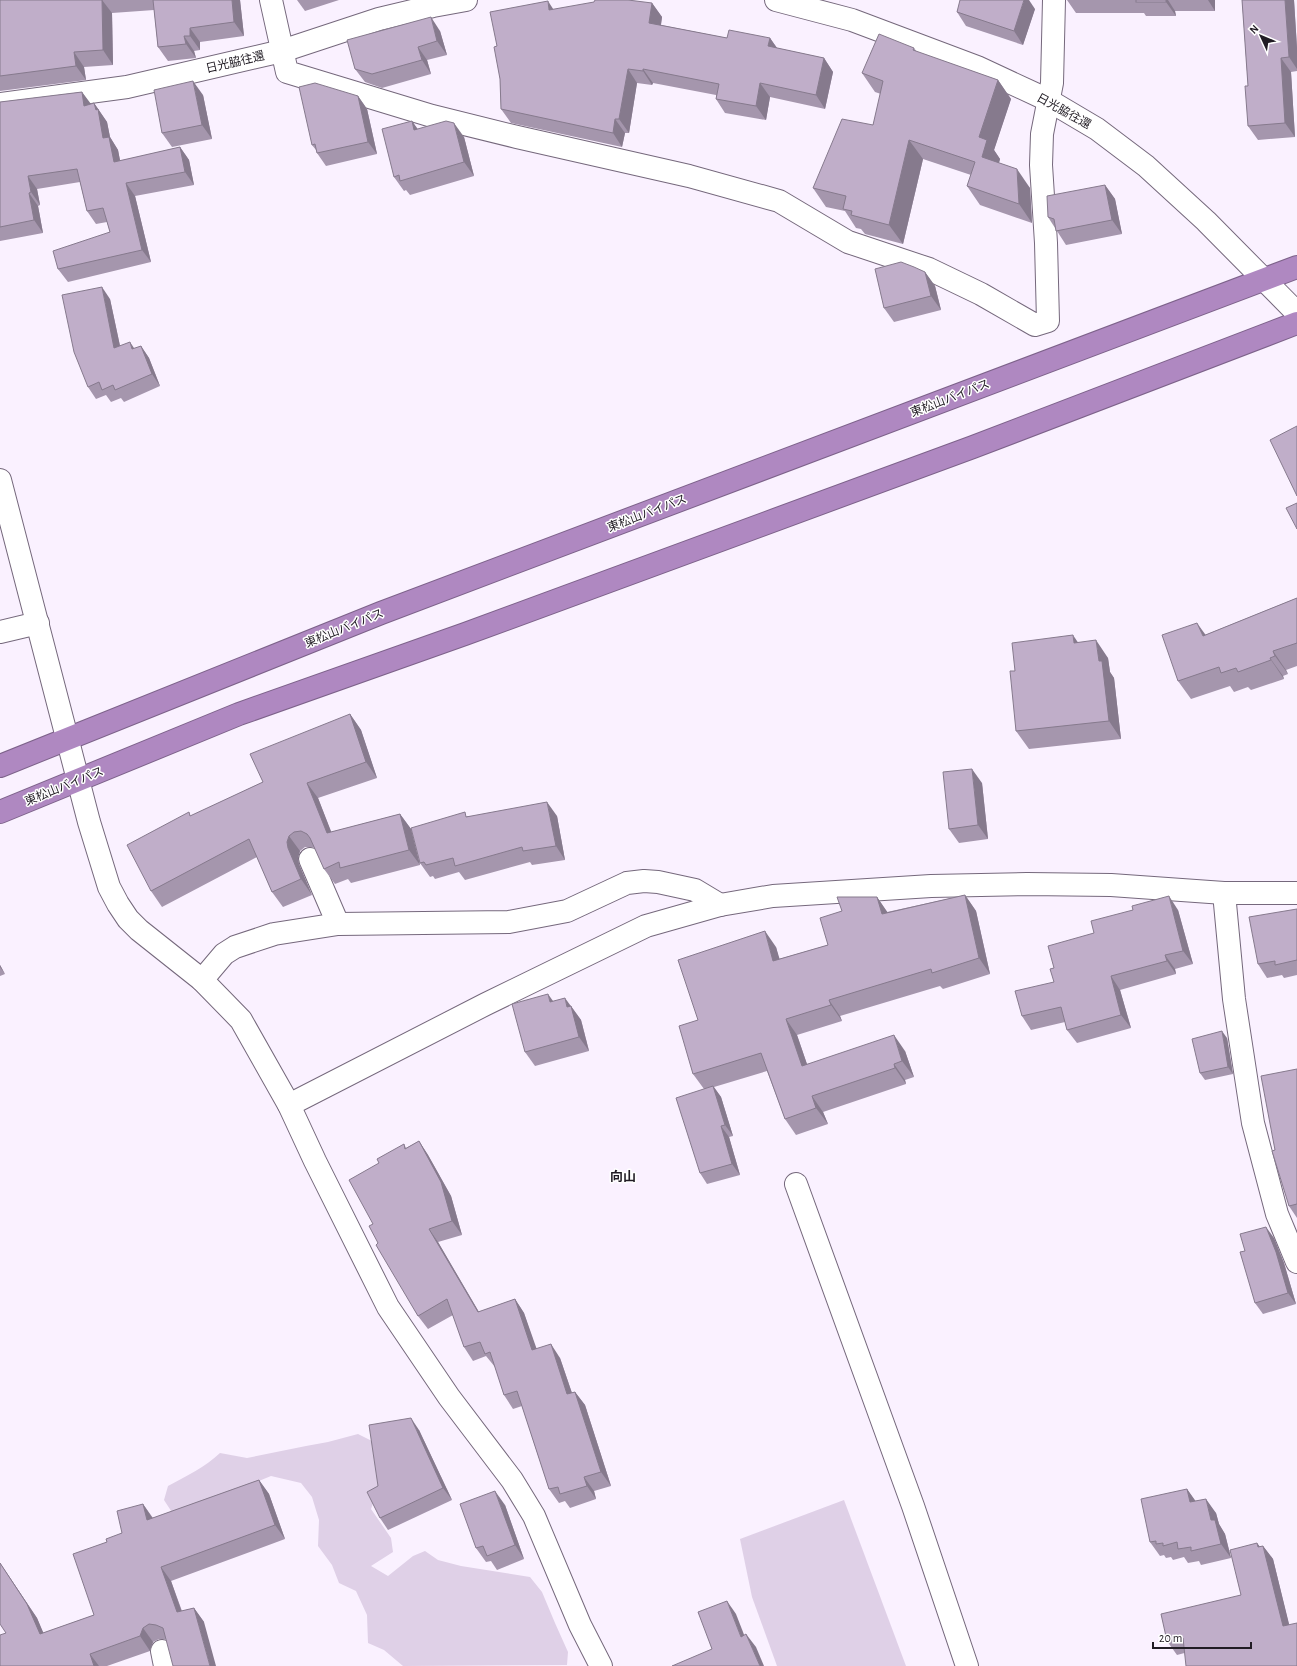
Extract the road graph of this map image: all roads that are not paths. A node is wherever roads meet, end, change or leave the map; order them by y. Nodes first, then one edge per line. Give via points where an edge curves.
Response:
1 (271, 0) edge
2 (466, 0) edge
3 (776, 0) edge
4 (1054, 0) edge
5 (282, 51) junction
6 (1048, 100) junction
7 (0, 104) edge
8 (1297, 267) edge
9 (1263, 280) junction
10 (1297, 314) edge
11 (1297, 322) edge
12 (0, 480) edge
13 (38, 623) junction
14 (0, 632) edge
15 (67, 739) junction
16 (0, 766) edge
17 (78, 781) junction
18 (0, 812) edge
19 (310, 859) edge
20 (1224, 893) junction
21 (1297, 893) edge
22 (720, 905) junction
23 (338, 924) junction
24 (202, 980) junction
25 (289, 1105) junction
26 (796, 1184) dead end
27 (1297, 1262) edge
28 (601, 1666) edge
29 (967, 1666) edge

1 - 5 street
2 - 5 street, 日光脇往還 via 379,19
3 - 6 street, 日光脇往還 via 852,20 977,67
4 - 6 street via 1052,84
5 - 6 street via 286,72 440,118 689,176 779,201 848,242 929,269 981,294 1035,325 1048,321 1041,165 1042,134
5 - 7 street, 日光脇往還 via 128,87
6 - 9 street, 日光脇往還 via 1097,129 1146,166 1206,221
8 - 9 highway, 東松山バイパス
9 - 10 street, 日光脇往還
9 - 15 highway, 東松山バイパス via 381,613
11 - 17 highway, 東松山バイパス via 973,447 465,634 239,714
12 - 13 street
13 - 14 street
13 - 15 street
15 - 16 highway, 東松山バイパス
15 - 17 street
17 - 18 highway, 東松山バイパス
17 - 24 street via 109,887 118,904 139,930
19 - 23 street
20 - 21 street
20 - 22 street via 1111,885 946,885 773,896
20 - 27 street via 1234,999 1253,1123 1277,1214
22 - 23 street via 695,890 644,881 627,883 567,911 509,922
22 - 25 street via 646,926
23 - 24 street via 274,934 235,947 224,954
24 - 25 street via 241,1020
25 - 28 street via 314,1161 388,1307 528,1506 580,1625
26 - 29 street via 913,1506

